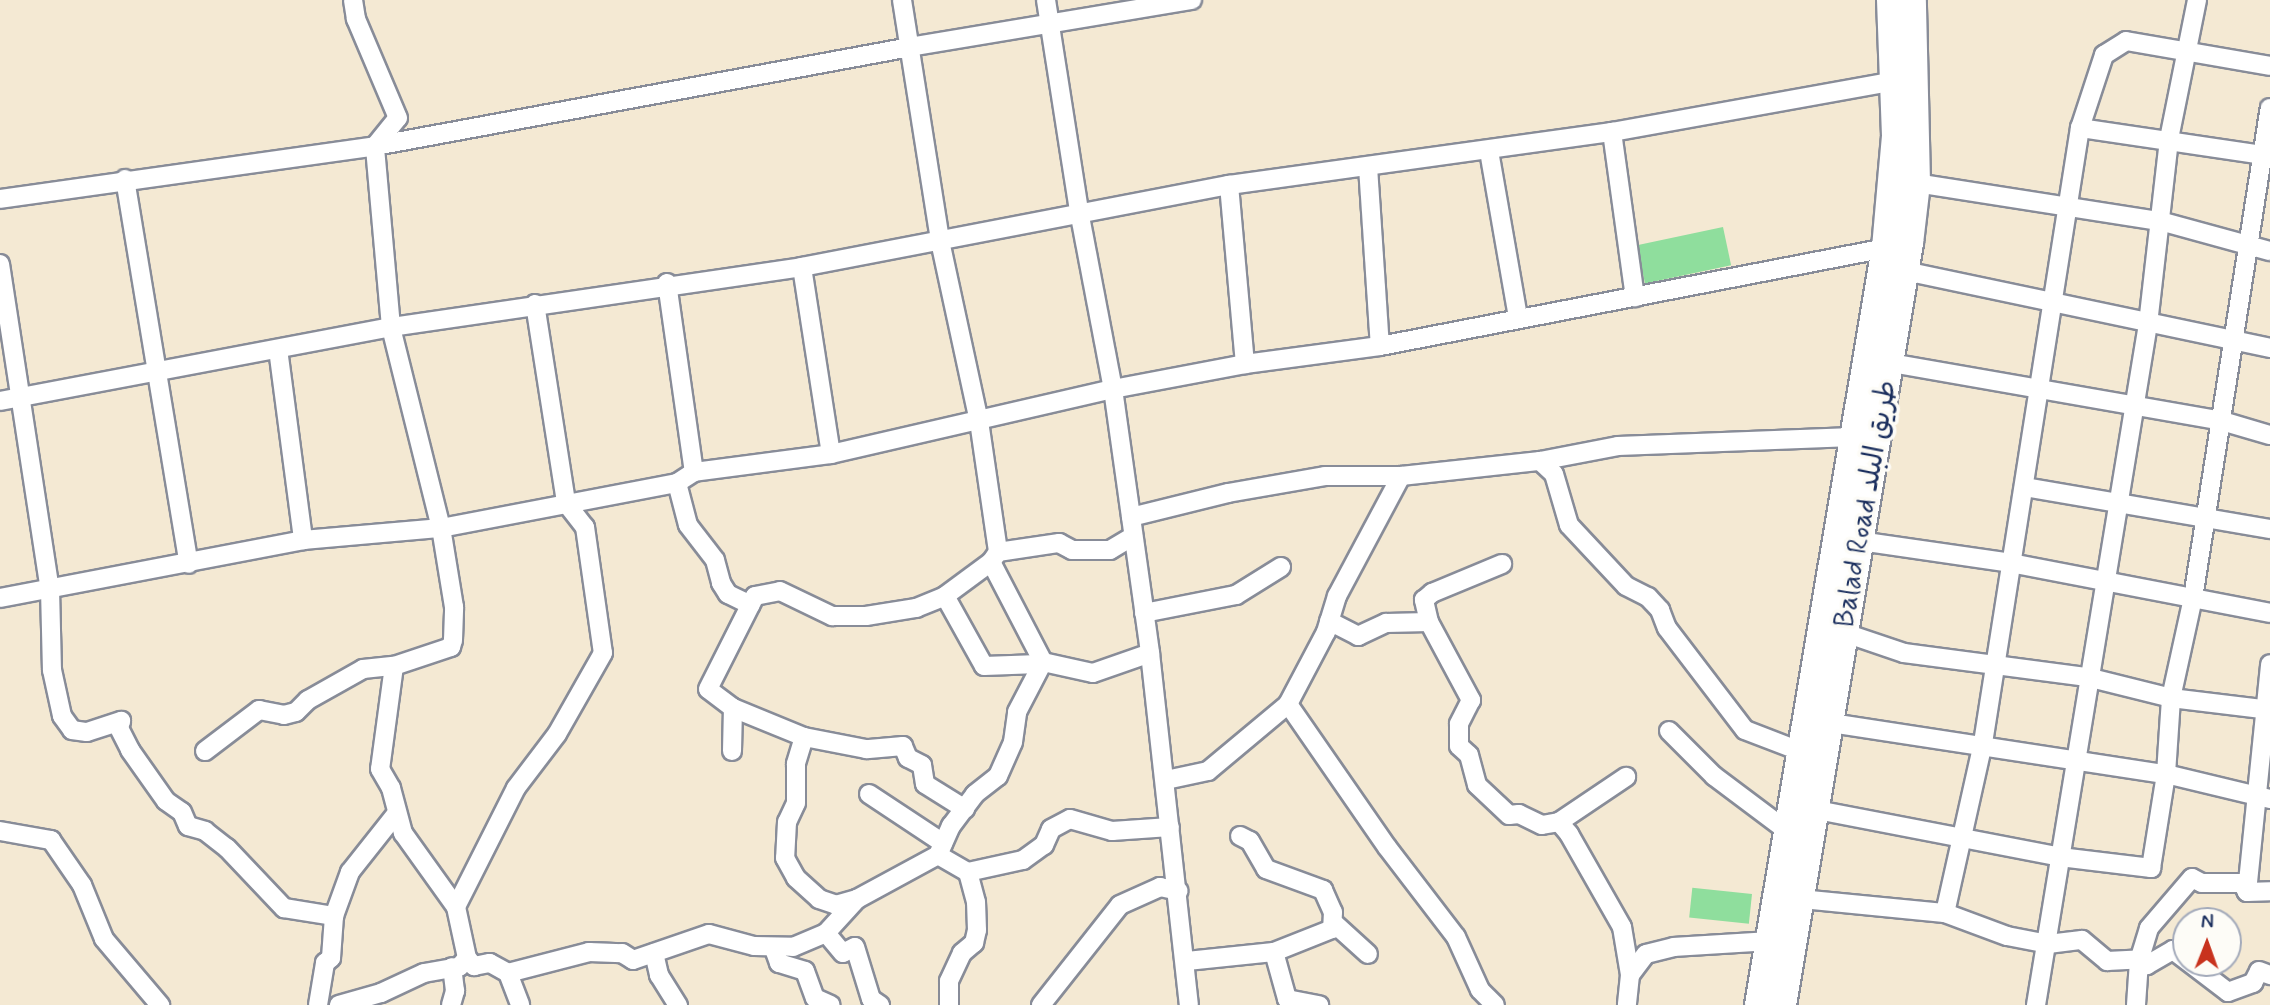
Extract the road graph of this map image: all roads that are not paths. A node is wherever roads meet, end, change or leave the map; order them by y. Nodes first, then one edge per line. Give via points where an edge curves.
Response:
1 (353, 0) edge
2 (902, 0) edge
3 (1046, 0) edge
4 (1192, 0) edge
5 (1891, 0) edge
6 (1912, 0) edge
7 (2197, 0) edge
8 (1051, 25) junction
9 (910, 47) junction
10 (2188, 51) junction
11 (2270, 66) edge
12 (1895, 81) junction
13 (2270, 108) edge
14 (2080, 128) junction
15 (1612, 132) junction
16 (2169, 139) junction
17 (374, 146) junction
18 (1489, 150) junction
19 (2265, 154) edge
20 (1368, 167) junction
21 (125, 180) junction
22 (1916, 183) junction
23 (1229, 185) junction
24 (0, 199) edge
25 (2067, 206) junction
26 (1079, 211) junction
27 (2160, 221) junction
28 (940, 241) junction
29 (2247, 247) junction
30 (1885, 248) junction
31 (2270, 251) edge
32 (0, 264) edge
33 (802, 267) junction
34 (1905, 271) junction
35 (667, 283) junction
36 (1635, 297) junction
37 (2051, 302) junction
38 (536, 304) junction
39 (1518, 317) junction
40 (2148, 324) junction
41 (391, 327) junction
42 (2230, 343) junction
43 (1380, 346) junction
44 (2270, 348) edge
45 (278, 349) junction
46 (1891, 363) junction
47 (1245, 364) junction
48 (157, 375) junction
49 (2040, 387) junction
50 (1113, 389) junction
51 (22, 397) junction
52 (0, 401) edge
53 (2133, 405) junction
54 (979, 421) junction
55 (2222, 421) junction
56 (2270, 435) edge
57 (1853, 437) junction
58 (831, 454) junction
59 (1540, 461) junction
60 (694, 472) junction
61 (1401, 475) junction
62 (677, 484) junction
63 (2024, 487) junction
64 (566, 503) junction
65 (2116, 503) junction
66 (2204, 516) junction
67 (1131, 517) junction
68 (441, 528) junction
69 (2270, 529) edge
70 (1133, 536) junction
71 (303, 540) junction
72 (1859, 541) junction
73 (995, 557) junction
74 (2011, 563) junction
75 (189, 564) junction
76 (1502, 565) dead end
77 (1281, 567) dead end
78 (2103, 579) junction
79 (50, 589) junction
80 (945, 596) junction
81 (0, 598) edge
82 (2193, 598) junction
83 (751, 605) junction
84 (1144, 613) junction
85 (2270, 613) edge
86 (1329, 621) junction
87 (1429, 622) junction
88 (1845, 633) junction
89 (1150, 653) junction
90 (1041, 663) junction
91 (1994, 664) junction
92 (2270, 664) edge
93 (394, 666) junction
94 (2087, 677) junction
95 (2171, 698) junction
96 (1288, 704) junction
97 (733, 708) junction
98 (2267, 709) edge
99 (1831, 723) junction
100 (1669, 731) dead end
101 (804, 737) junction
102 (1983, 743) junction
103 (205, 751) dead end
104 (732, 751) dead end
105 (1802, 752) junction
106 (2077, 763) junction
107 (2166, 774) junction
108 (1626, 777) dead end
109 (1166, 780) junction
110 (869, 794) dead end
111 (2262, 797) edge
112 (965, 810) junction
113 (1817, 810) junction
114 (396, 814) junction
115 (1559, 821) junction
116 (1170, 827) junction
117 (0, 831) edge
118 (1790, 833) junction
119 (1240, 836) dead end
120 (1963, 837) junction
121 (940, 849) junction
122 (2060, 858) junction
123 (968, 872) junction
124 (1179, 891) junction
125 (2270, 891) edge
126 (2247, 892) junction
127 (857, 899) junction
128 (1801, 899) junction
129 (456, 907) junction
130 (1945, 913) junction
131 (334, 916) junction
132 (1336, 925) junction
133 (826, 933) junction
134 (1770, 941) junction
135 (2048, 944) junction
136 (774, 949) junction
137 (1274, 952) junction
138 (654, 953) junction
139 (1368, 954) dead end
140 (1187, 961) junction
141 (2139, 961) junction
142 (459, 963) junction
143 (508, 973) junction
144 (1630, 975) junction
145 (2270, 975) edge
146 (362, 1003) edge
147 (160, 1005) edge
148 (318, 1005) edge
149 (339, 1005) edge
150 (451, 1005) edge
151 (520, 1005) edge
152 (678, 1005) edge
153 (831, 1005) edge
154 (880, 1005) edge
155 (949, 1005) edge
156 (1041, 1005) edge
157 (1189, 1005) edge
158 (1319, 1005) edge
159 (1495, 1005) edge
160 (1627, 1005) edge
161 (1759, 1005) edge
162 (1782, 1005) edge
163 (2036, 1005) edge
164 (2136, 1005) edge

1 - 17 street via 356,19 392,94 398,118
2 - 9 street
3 - 8 street
4 - 8 street
5 - 12 highway, Balad Road طريق البلد
6 - 22 highway, Balad Road طريق البلد
7 - 10 street
8 - 9 street
8 - 26 street
9 - 17 street
9 - 28 street
10 - 11 street
10 - 14 street via 2126,41 2104,55
10 - 16 street
12 - 15 street
12 - 30 highway, Balad Road طريق البلد via 1896,136
13 - 19 street
14 - 16 street
14 - 25 street
15 - 18 street
15 - 36 street
16 - 19 street
16 - 27 street
17 - 21 street
17 - 41 street
18 - 20 street
18 - 39 street
19 - 29 street
20 - 23 street
20 - 43 street
21 - 24 street
21 - 48 street
22 - 25 street
22 - 34 highway, Balad Road طريق البلد
23 - 26 street
23 - 47 street
25 - 27 street
25 - 37 street
26 - 28 street
26 - 50 street
27 - 29 street
27 - 40 street
28 - 33 street
28 - 54 street
29 - 31 street
29 - 42 street
30 - 36 street
30 - 57 highway, Balad Road طريق البلد
32 - 51 street
33 - 35 street
33 - 58 street
34 - 37 street
34 - 46 highway, Balad Road طريق البلد
35 - 38 street
35 - 60 street
36 - 39 street
37 - 40 street
37 - 49 street
38 - 41 street
38 - 64 street
39 - 43 street
40 - 42 street
40 - 53 street
41 - 45 street
41 - 68 street
42 - 44 street
42 - 55 street
43 - 47 street
45 - 48 street
45 - 71 street
46 - 49 street
46 - 72 highway, Balad Road طريق البلد
47 - 50 street
48 - 51 street
48 - 75 street
49 - 53 street
49 - 63 street
50 - 54 street
50 - 67 street
51 - 52 street
51 - 79 street
53 - 55 street
53 - 65 street
54 - 58 street
54 - 73 street
55 - 56 street
55 - 66 street
57 - 59 street via 1618,446
57 - 105 highway, Balad Road طريق البلد
58 - 60 street
59 - 61 street
59 - 105 street via 1554,474 1569,525 1626,586 1648,597 1660,610 1667,628 1745,730
60 - 62 street
61 - 67 street via 1325,476 1277,483
61 - 86 street via 1337,596
62 - 64 street
62 - 83 street via 688,525 715,560 728,594
63 - 65 street
63 - 74 street
64 - 68 street
64 - 129 street via 585,527 603,653 557,734 516,788
65 - 66 street
65 - 78 street
66 - 69 street
66 - 82 street
67 - 70 street
68 - 71 street
68 - 93 street via 454,607 451,647
70 - 73 street via 1110,550 1072,550 1059,543
70 - 84 street
71 - 75 street
72 - 74 street
72 - 88 highway, Balad Road طريق البلد
73 - 80 street
73 - 90 street via 1016,617
74 - 78 street
74 - 91 street
75 - 79 street
76 - 87 street via 1432,593 1424,600
77 - 84 street via 1225,599
78 - 82 street
78 - 94 street
79 - 81 street
79 - 131 street via 57,698 72,730 87,732 121,722 119,728 130,750 166,801 182,812 188,826 205,831 227,848 284,908
80 - 83 street via 916,608 866,616 832,616 780,591 755,596
80 - 90 street via 984,666
82 - 85 street
82 - 95 street
83 - 97 street via 708,689
84 - 89 street
86 - 87 street via 1358,636 1386,623
86 - 96 street
87 - 115 street via 1471,700 1459,724 1459,746 1469,755 1477,785 1509,815 1520,814 1542,825
88 - 91 street via 1905,653
88 - 99 highway, Balad Road طريق البلد
89 - 90 street via 1093,673
89 - 109 street
90 - 112 street via 1017,712 1013,742 998,776 975,794
91 - 94 street
91 - 102 street
92 - 98 street
93 - 103 street via 363,669 308,700 296,712 284,715 258,710
93 - 114 street via 379,758
94 - 95 street
94 - 106 street
95 - 98 street
95 - 107 street
96 - 109 street via 1208,771
96 - 159 street via 1456,937 1480,990
97 - 101 street
97 - 104 street
98 - 111 street
99 - 102 street
99 - 113 highway, Balad Road طريق البلد
100 - 118 street via 1714,776
101 - 112 street via 866,749 903,746 908,758 922,765 925,784
101 - 127 street via 796,764 796,803 787,822 785,858 796,878 819,899 836,905
102 - 106 street
102 - 120 street
105 - 118 highway, Balad Road طريق البلد
106 - 107 street
106 - 122 street
107 - 111 street
107 - 122 street via 2151,869
108 - 115 street
109 - 116 street
110 - 121 street
111 - 126 street
112 - 121 street
113 - 120 street
113 - 128 highway, Balad Road طريق البلد
114 - 129 street via 403,833
114 - 131 street via 356,862
115 - 144 street via 1622,927
116 - 123 street via 1112,831 1070,819 1051,829 1044,845 1023,860
116 - 124 street
117 - 147 street via 51,840 82,885 104,939
118 - 134 highway, Balad Road طريق البلد
119 - 132 street via 1250,841 1266,869 1323,890
120 - 122 street
120 - 130 street
121 - 123 street
121 - 127 street
122 - 135 street
123 - 155 street via 976,930 974,943 962,953 949,981
124 - 140 street
124 - 156 street via 1160,887 1120,905
125 - 126 street
126 - 141 street via 2242,883 2202,883 2192,878 2149,928
127 - 133 street
128 - 130 street
128 - 162 highway, Balad Road طريق البلد
129 - 142 street
130 - 135 street via 2007,936
131 - 148 street via 331,958 324,963
132 - 137 street
132 - 139 street
133 - 136 street via 804,944
133 - 154 street via 843,953 855,947 871,999
134 - 144 street via 1674,947 1646,954
134 - 161 highway, Balad Road طريق البلد
135 - 141 street via 2082,940 2107,961
135 - 163 street
136 - 138 street via 709,934
136 - 153 street via 779,963 805,971 815,998
137 - 140 street
137 - 158 street via 1287,999
138 - 143 street via 633,960 622,953 582,953
138 - 152 street via 659,975
140 - 157 street
141 - 145 street via 2157,963 2173,950 2228,992 2253,983 2259,971
141 - 164 street
142 - 143 street via 490,963
142 - 146 street via 424,973
142 - 150 street
143 - 151 street
144 - 160 street
146 - 149 street

